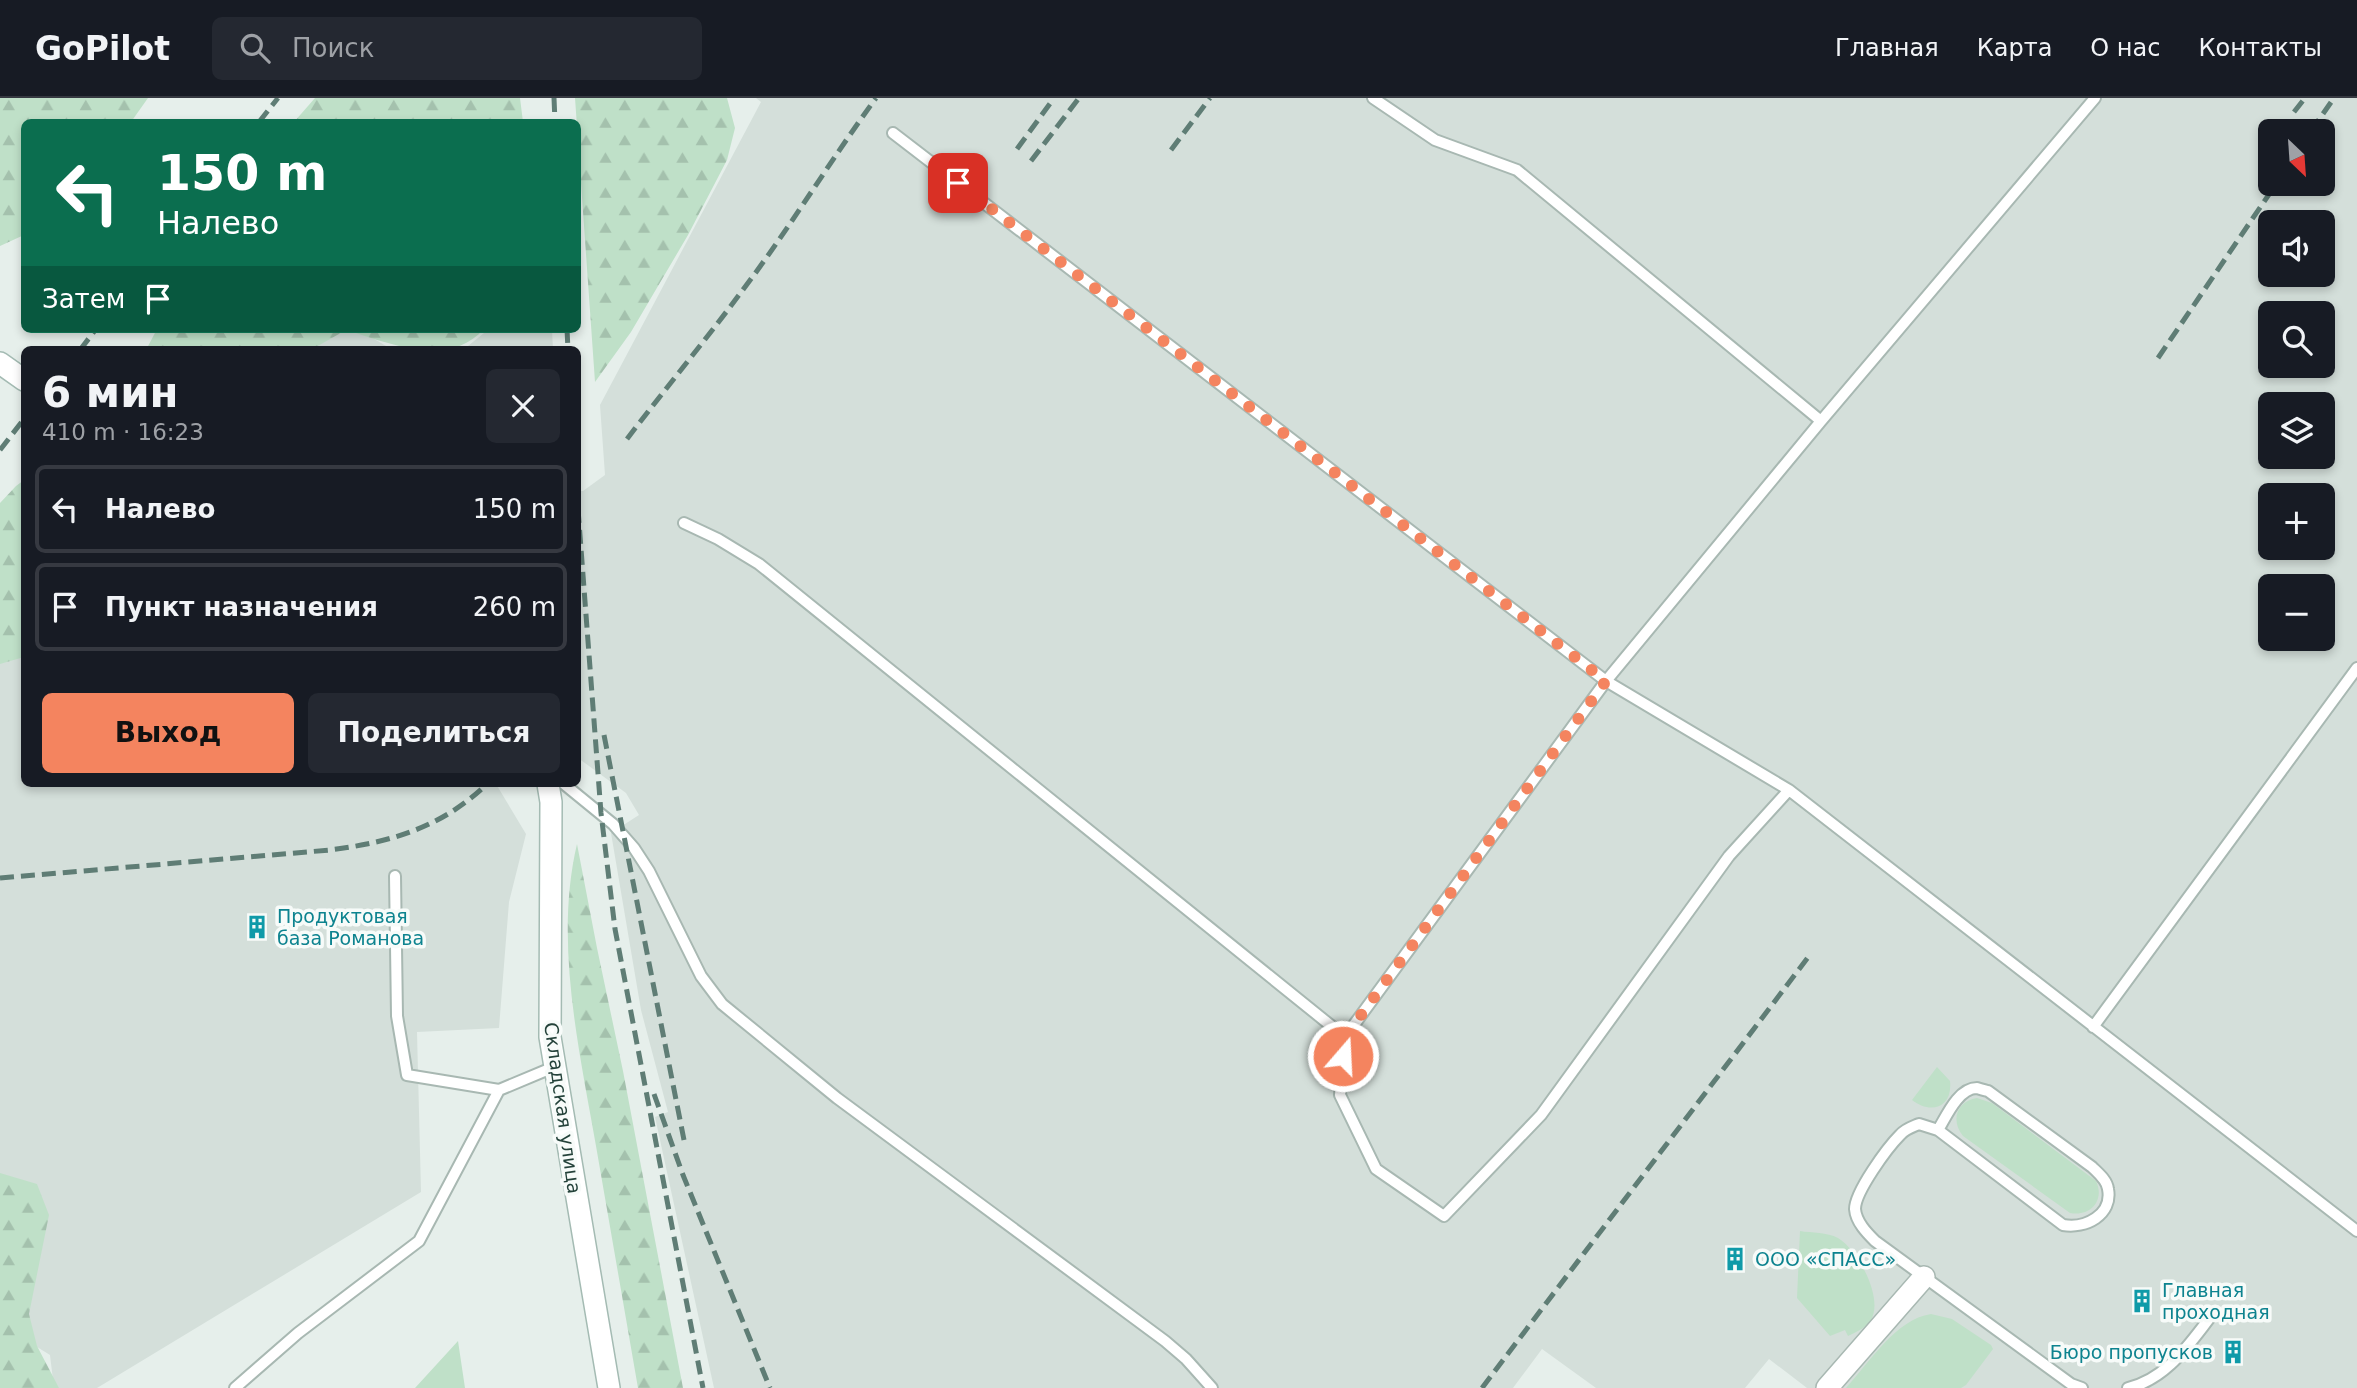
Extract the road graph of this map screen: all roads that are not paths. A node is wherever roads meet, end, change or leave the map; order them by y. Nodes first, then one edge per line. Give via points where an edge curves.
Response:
1 (1373, 98) edge
2 (2095, 98) edge
3 (893, 134) dead end
4 (0, 363) edge
5 (21, 378) edge
6 (1821, 421) junction
7 (684, 523) dead end
8 (2357, 668) edge
9 (1606, 681) junction
10 (548, 787) edge
11 (568, 787) edge
12 (1789, 790) junction
13 (396, 876) dead end
14 (2093, 1027) junction
15 (1345, 1037) junction
16 (554, 1067) junction
17 (499, 1090) junction
18 (1938, 1130) junction
19 (2357, 1231) edge
20 (1924, 1277) junction
21 (2212, 1315) dead end
22 (235, 1388) edge
23 (609, 1388) edge
24 (1212, 1388) edge
25 (1827, 1388) edge
26 (2082, 1388) edge
27 (2128, 1388) edge

1 - 6 lane via 1435,140 1517,170
2 - 6 lane
3 - 9 lane
4 - 5 street
6 - 9 lane
7 - 15 lane via 759,564
8 - 14 lane
9 - 12 lane
9 - 15 lane
10 - 16 street, Складская улица
11 - 24 lane via 607,818 634,848 702,976 729,1011 836,1098 1165,1341
12 - 14 lane
12 - 15 lane via 1729,856 1541,1115 1444,1216 1376,1169 1340,1095
13 - 17 lane via 397,1016 407,1075
14 - 19 lane
16 - 17 lane
16 - 23 street, Складская улица
17 - 22 lane via 419,1241
18 - 18 lane via 1968,1091 1988,1091 2092,1167 2108,1188 2108,1202 2094,1220 2082,1226 2063,1225
18 - 20 lane via 1919,1124 1900,1134 1856,1200 1855,1213 1868,1234
20 - 25 street
20 - 26 lane
21 - 27 lane via 2173,1363

